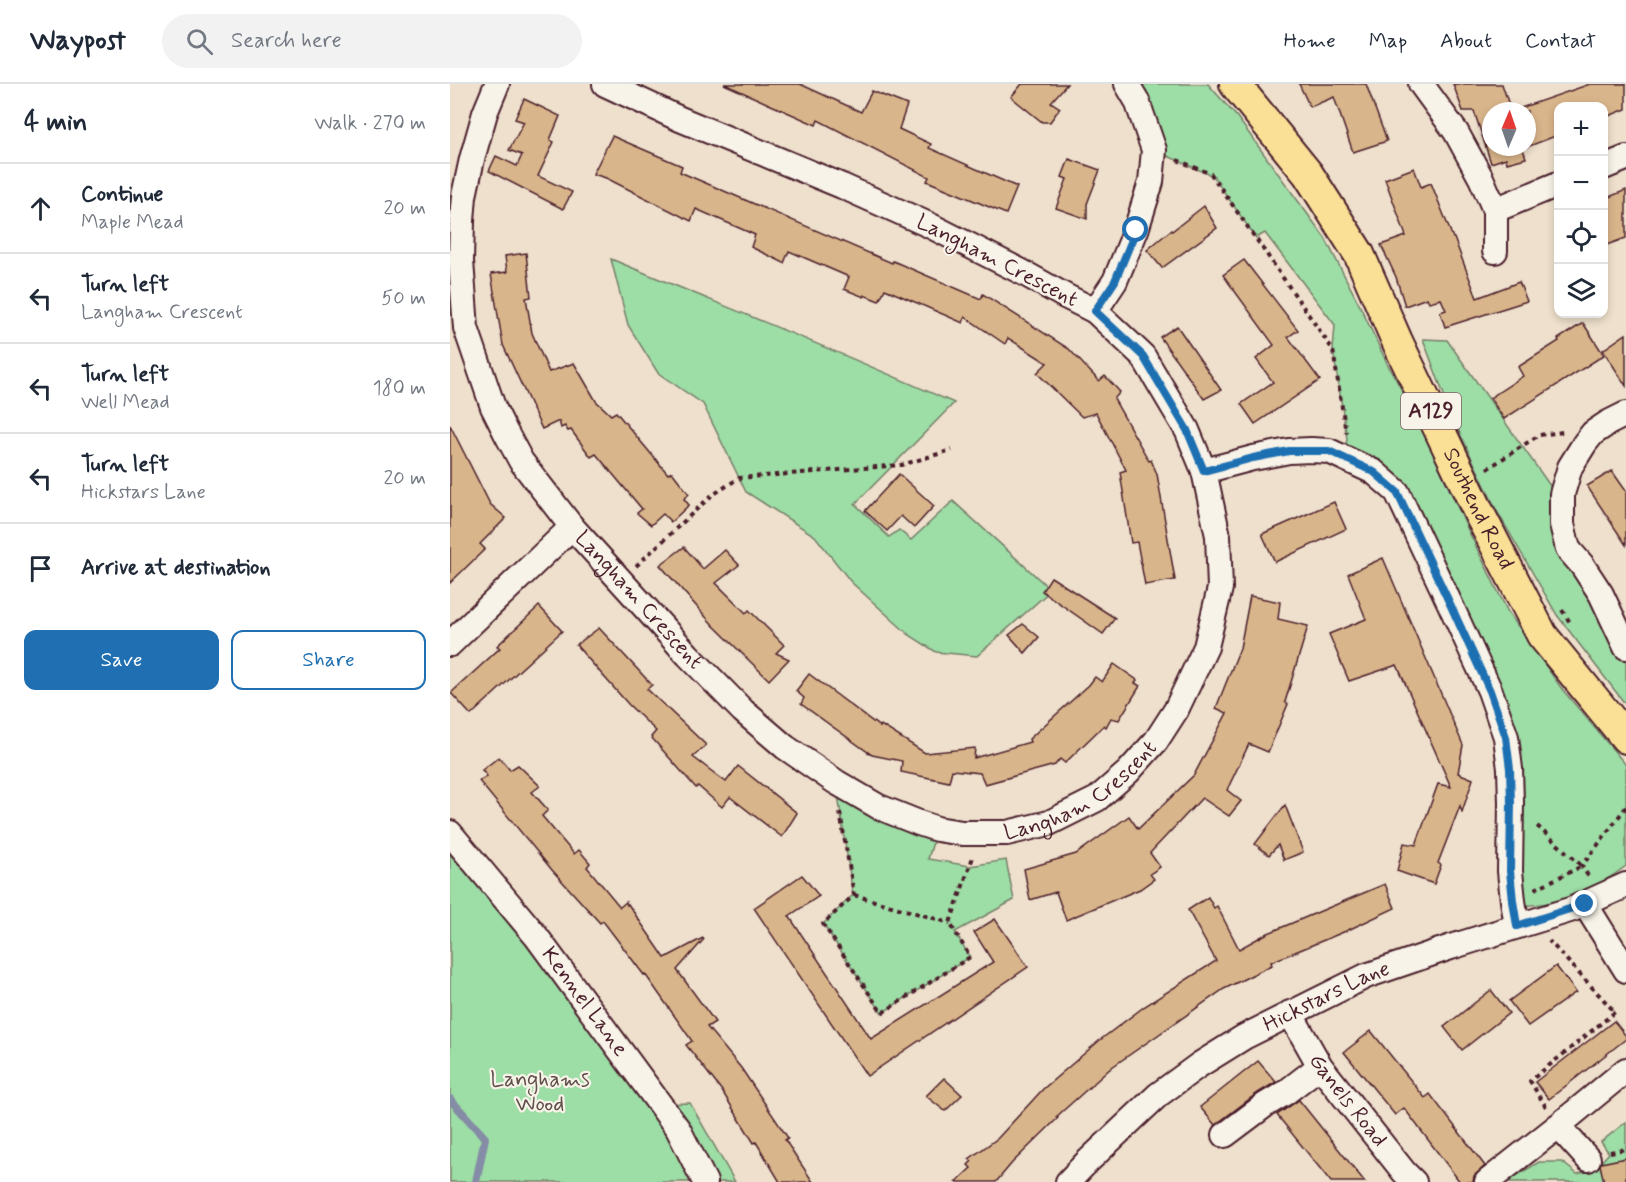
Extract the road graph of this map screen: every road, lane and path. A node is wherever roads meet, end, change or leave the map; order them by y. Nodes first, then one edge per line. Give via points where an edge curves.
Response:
1 (497, 84) edge
2 (605, 84) edge
3 (1126, 84) edge
4 (1235, 84) edge
5 (1421, 84) edge
6 (1154, 150) junction
7 (1626, 158) edge
8 (1608, 165) edge
9 (1554, 186) edge
10 (1495, 210) junction
11 (456, 221) edge
12 (1495, 250) dead end
13 (1095, 311) junction
14 (1626, 414) edge
15 (1593, 433) junction
16 (952, 450) dead end
17 (1344, 457) junction
18 (1204, 471) junction
19 (1481, 472) dead end
20 (572, 527) junction
21 (620, 580) junction
22 (1558, 603) dead end
23 (1575, 632) dead end
24 (450, 644) edge
25 (1626, 647) edge
26 (1626, 738) edge
27 (836, 782) junction
28 (1511, 803) junction
29 (1626, 807) edge
30 (450, 833) edge
31 (982, 833) junction
32 (1582, 866) junction
33 (1626, 885) edge
34 (854, 895) junction
35 (1513, 901) junction
36 (1592, 901) junction
37 (950, 923) junction
38 (1524, 924) junction
39 (1626, 970) edge
40 (1290, 1013) junction
41 (1320, 1066) junction
42 (1626, 1070) edge
43 (1558, 1125) junction
44 (1225, 1135) dead end
45 (1588, 1159) dead end
46 (705, 1182) edge
47 (1068, 1182) edge
48 (1414, 1182) edge
49 (1487, 1182) edge

1 - 11 street, Langham Crescent via 485,113
2 - 13 street, Langham Crescent via 929,225
3 - 6 street via 1137,101
4 - 26 main road, Southend Road / A129 via 1308,174 1359,254 1480,515 1542,634
5 - 10 street via 1456,132
6 - 13 street via 1151,182 1136,230 1115,281
6 - 17 path via 1211,174 1333,350 1347,439
7 - 8 street
9 - 10 street
10 - 12 street
11 - 20 street, Langham Crescent via 466,328 482,378 521,461
13 - 18 street, Langham Crescent via 1143,356 1187,430
14 - 15 street
15 - 19 path via 1539,435
15 - 25 street via 1570,467 1562,494 1562,524 1568,549 1601,594
16 - 21 path via 901,465 739,478 711,496
17 - 18 street via 1329,451 1289,451
17 - 28 street via 1374,472 1397,492 1490,691 1506,737
18 - 31 street, Langham Crescent via 1218,536 1220,588 1206,646 1176,710 1149,749 1097,799 1048,824 1007,833
20 - 21 street, Langham Crescent
20 - 24 street
21 - 27 street, Langham Crescent via 743,711 785,747
22 - 23 path
27 - 31 street, Langham Crescent via 879,807 919,823 962,833
27 - 34 path
28 - 32 path
28 - 35 street
29 - 32 path
30 - 46 street, Kennel Lane via 536,936 678,1129
31 - 37 path
32 - 35 path
32 - 36 path
33 - 36 street, Hickstars Lane
34 - 37 path
34 - 37 path via 823,924 882,1013 970,957
35 - 38 street
36 - 38 street, Hickstars Lane
36 - 39 street
38 - 40 street, Hickstars Lane via 1366,976
38 - 43 path via 1615,1012 1530,1081
40 - 41 street, Ganels Road
40 - 47 street, Hickstars Lane via 1244,1037 1158,1095
41 - 44 street
41 - 48 street, Ganels Road
42 - 43 street
43 - 45 street
43 - 49 street

